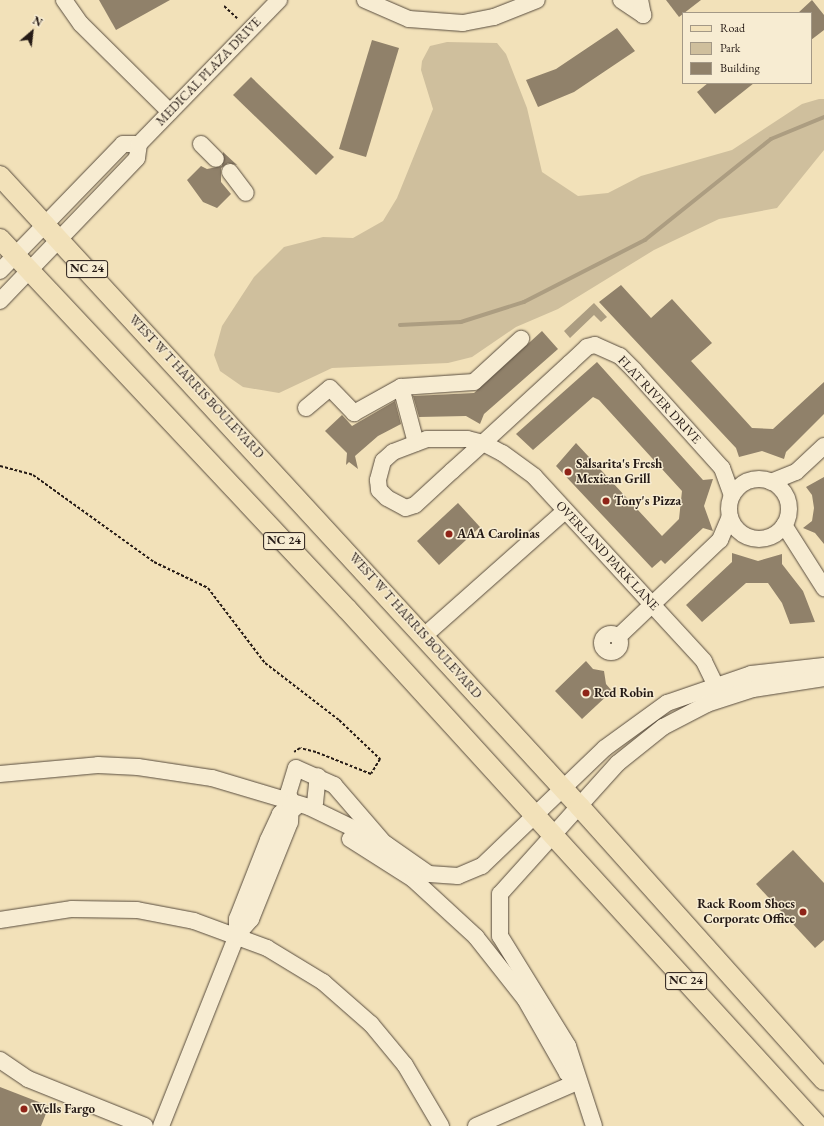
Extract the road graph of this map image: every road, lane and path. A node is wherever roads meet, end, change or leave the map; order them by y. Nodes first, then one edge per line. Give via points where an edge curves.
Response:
1 (64, 0) edge
2 (279, 0) edge
3 (364, 0) edge
4 (538, 0) edge
5 (621, 0) edge
6 (640, 0) edge
7 (224, 6) dead end
8 (237, 18) dead end
9 (170, 112) junction
10 (139, 144) junction
11 (201, 144) dead end
12 (216, 159) dead end
13 (230, 172) dead end
14 (0, 176) edge
15 (246, 193) dead end
16 (44, 225) junction
17 (0, 239) edge
18 (59, 240) junction
19 (15, 256) junction
20 (0, 271) edge
21 (28, 272) junction
22 (0, 301) edge
23 (521, 339) dead end
24 (401, 387) junction
25 (306, 408) dead end
26 (416, 443) junction
27 (483, 443) junction
28 (824, 446) edge
29 (0, 466) edge
30 (722, 468) junction
31 (796, 472) junction
32 (749, 480) junction
33 (771, 482) junction
34 (732, 495) junction
35 (786, 498) junction
36 (566, 511) junction
37 (730, 517) junction
38 (778, 530) junction
39 (742, 533) junction
40 (720, 540) junction
41 (824, 588) edge
42 (653, 606) junction
43 (424, 636) junction
44 (618, 637) dead end
45 (824, 666) edge
46 (824, 678) edge
47 (715, 684) junction
48 (294, 752) dead end
49 (0, 774) edge
50 (318, 776) junction
51 (562, 788) junction
52 (291, 803) junction
53 (315, 803) junction
54 (580, 807) junction
55 (535, 814) junction
56 (554, 835) junction
57 (386, 844) junction
58 (417, 866) junction
59 (498, 898) junction
60 (0, 920) edge
61 (237, 935) junction
62 (494, 944) junction
63 (528, 980) junction
64 (0, 1060) edge
65 (824, 1080) edge
66 (577, 1082) junction
67 (145, 1126) edge
68 (161, 1126) edge
69 (441, 1126) edge
70 (476, 1126) edge
71 (594, 1126) edge
72 (818, 1126) edge

1 - 9 street via 81,24
2 - 9 street, MEDICAL PLAZA DRIVE
3 - 4 street via 409,19 463,23 494,17
5 - 6 street via 643,15
7 - 8 path
9 - 10 street, MEDICAL PLAZA DRIVE
10 - 16 street via 123,144
10 - 18 street, MEDICAL PLAZA DRIVE via 137,158
11 - 12 street
13 - 15 street
14 - 16 main road, WEST W T HARRIS BOULEVARD / NC 24
16 - 18 main road, WEST W T HARRIS BOULEVARD / NC 24
16 - 19 street
17 - 19 main road, NC 24
18 - 21 street, MEDICAL PLAZA DRIVE
18 - 43 main road, WEST W T HARRIS BOULEVARD / NC 24
19 - 20 street
19 - 21 main road, NC 24
21 - 22 street, MEDICAL PLAZA DRIVE
21 - 55 main road, NC 24
23 - 24 street via 474,382
24 - 25 street via 354,413 330,388
24 - 26 street
26 - 27 street, FLAT RIVER DRIVE via 440,437
26 - 27 street, FLAT RIVER DRIVE via 393,452 379,470 379,490 406,508 415,505
27 - 30 street, FLAT RIVER DRIVE via 587,347 595,345 620,356
27 - 36 street, OVERLAND PARK LANE via 523,466
28 - 31 street
29 - 48 path via 32,475 154,562 208,588 265,663 339,720 380,759 371,774 316,752 300,748
30 - 32 street, FLAT RIVER DRIVE
30 - 34 street, FLAT RIVER DRIVE
31 - 33 street
31 - 35 street
32 - 33 street, FLAT RIVER DRIVE
32 - 34 street
33 - 35 street
34 - 37 street, FLAT RIVER DRIVE
35 - 38 street via 788,513
36 - 42 street, OVERLAND PARK LANE
36 - 43 street
37 - 39 street
37 - 40 street, FLAT RIVER DRIVE
38 - 39 street via 759,538
38 - 41 street via 794,545
39 - 40 street
40 - 42 street
42 - 44 street
42 - 47 street, OVERLAND PARK LANE via 704,661
43 - 51 main road, WEST W T HARRIS BOULEVARD / NC 24
45 - 47 street via 766,671
46 - 54 street via 753,689 686,715 629,753
47 - 51 street via 653,711 618,737
49 - 52 street via 60,767 138,767 212,778
50 - 52 street via 296,768 288,790
50 - 53 street
50 - 57 street via 334,785
51 - 54 main road, WEST W T HARRIS BOULEVARD / NC 24
51 - 55 street
52 - 53 street
52 - 57 street via 309,807
52 - 61 street via 290,822 251,919
52 - 66 street via 305,816 396,867 455,916 507,974 539,1021 567,1073
53 - 57 street via 356,823
54 - 56 street
54 - 65 main road, WEST W T HARRIS BOULEVARD / NC 24
55 - 56 main road, NC 24
55 - 58 street via 486,863 470,873 442,877
56 - 59 street via 513,877
56 - 72 main road, NC 24
57 - 58 street
58 - 62 street
59 - 62 street via 490,910
59 - 63 street via 500,936
60 - 61 street via 56,910 121,909 184,918
61 - 68 street
61 - 69 street via 299,966 359,1013 405,1065
62 - 63 street
63 - 66 street via 568,1046 577,1069
64 - 67 street via 23,1077
66 - 70 street
66 - 71 street

